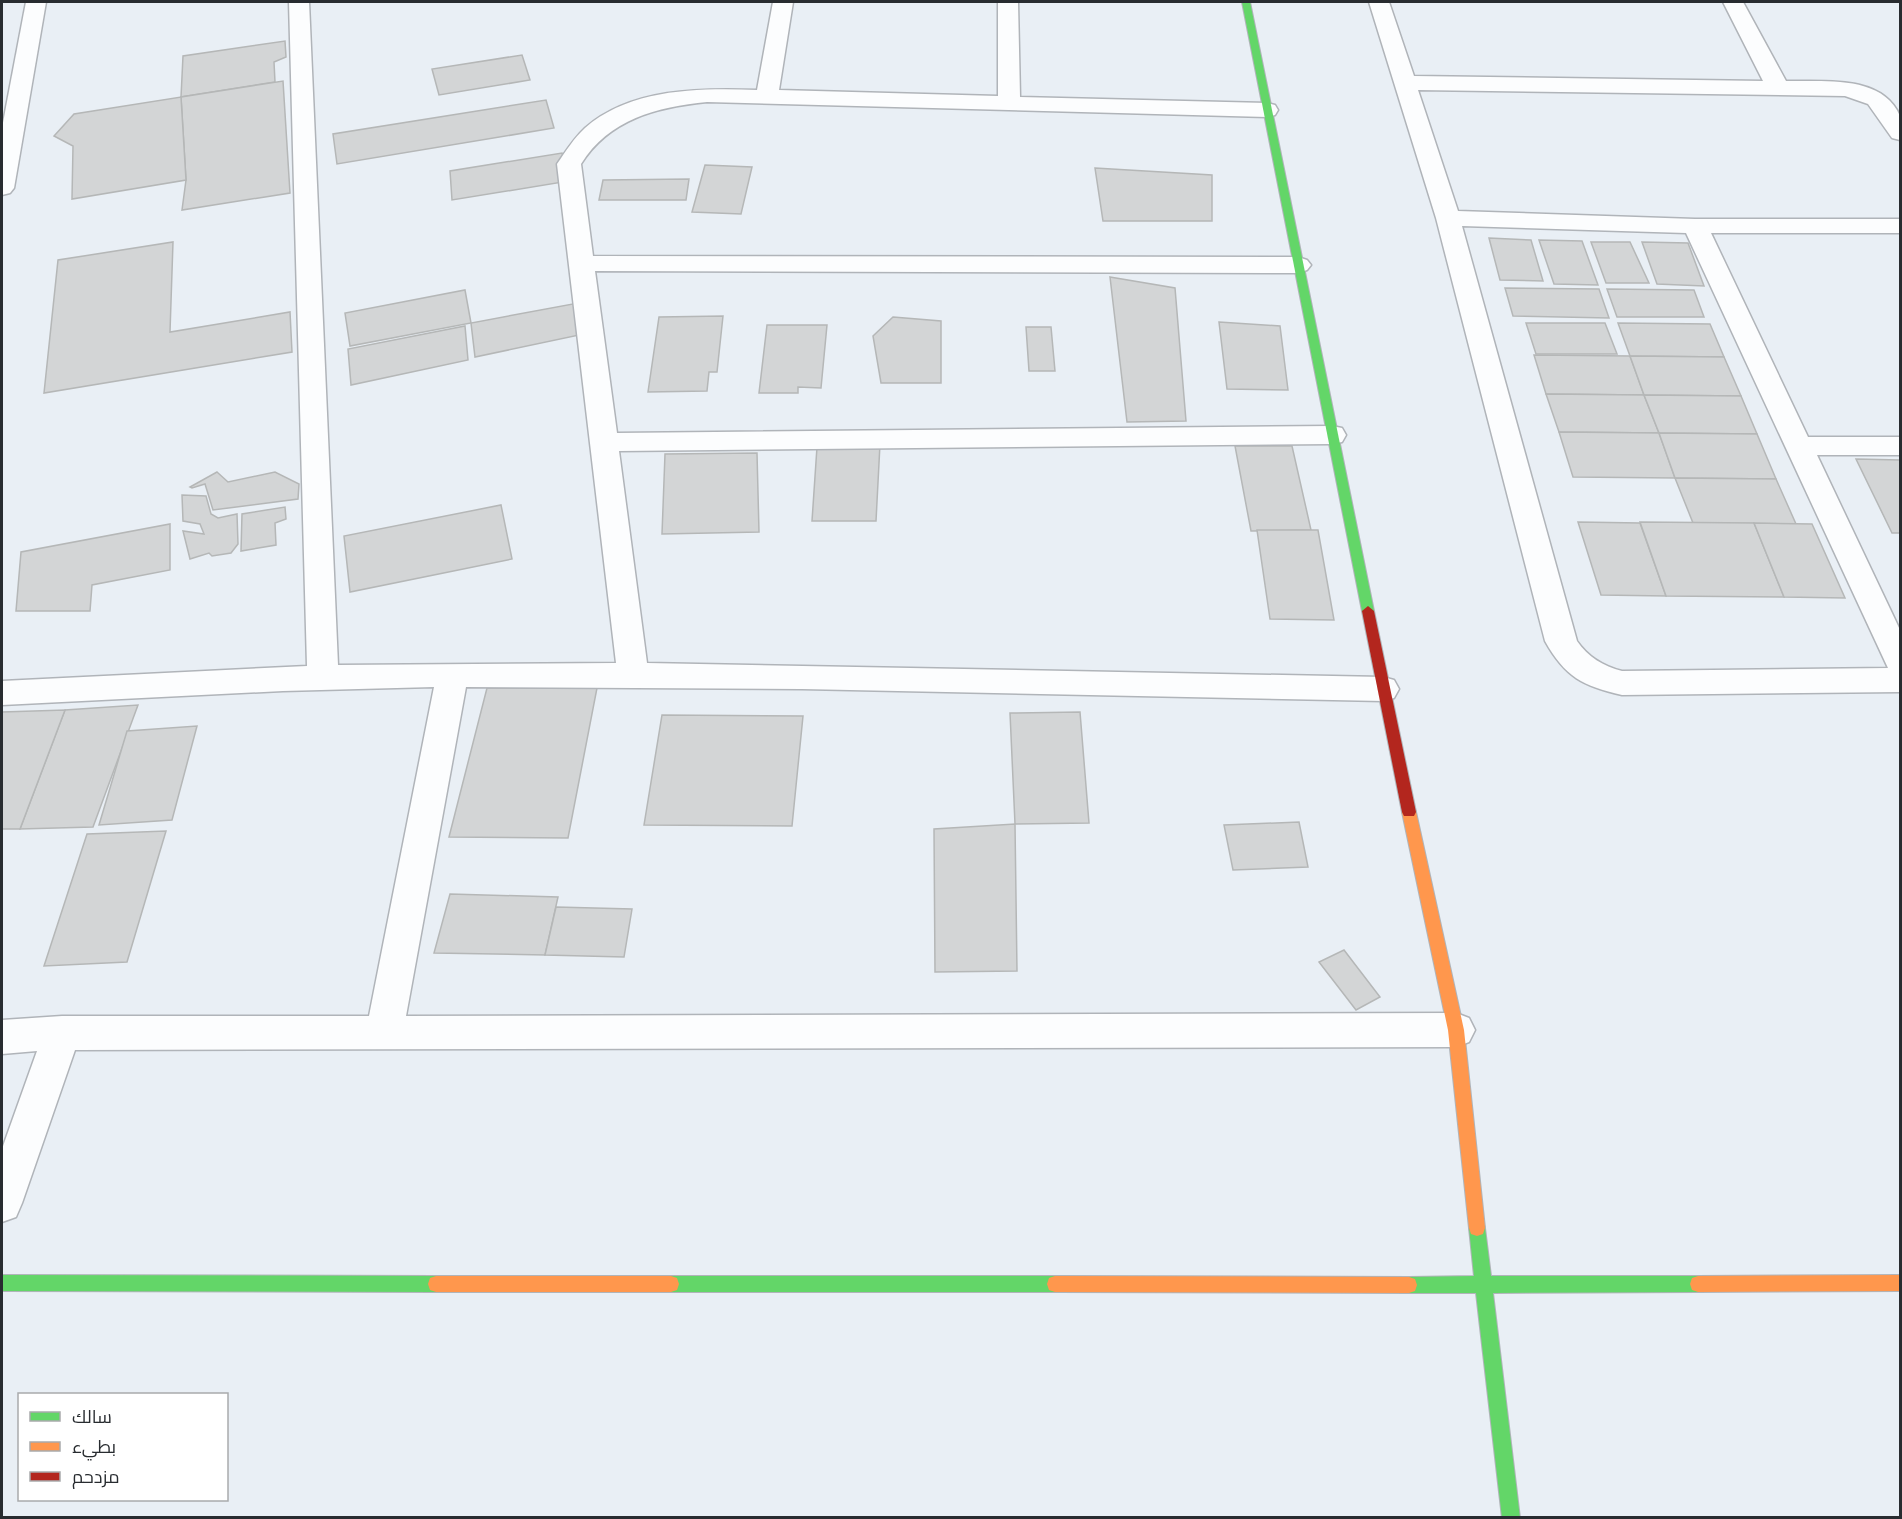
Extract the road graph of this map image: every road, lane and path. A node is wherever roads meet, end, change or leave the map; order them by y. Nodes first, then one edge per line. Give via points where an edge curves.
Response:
1 (36, 2) edge
2 (299, 2) edge
3 (783, 2) edge
4 (1008, 2) edge
5 (1246, 2) edge
6 (1379, 2) edge
7 (1733, 2) edge
8 (1406, 83) junction
9 (1778, 88) junction
10 (767, 96) junction
11 (1010, 103) junction
12 (1268, 110) junction
13 (1900, 133) edge
14 (2, 188) edge
15 (1448, 218) junction
16 (1695, 226) junction
17 (1900, 226) edge
18 (581, 263) junction
19 (1298, 265) junction
20 (1332, 435) junction
21 (604, 442) junction
22 (1799, 446) junction
23 (1900, 446) edge
24 (1900, 662) edge
25 (452, 675) junction
26 (633, 675) junction
27 (323, 677) junction
28 (1900, 680) edge
29 (1383, 689) junction
30 (2, 693) edge
31 (1456, 1030) junction
32 (384, 1032) junction
33 (62, 1033) junction
34 (2, 1036) edge
35 (2, 1203) edge
36 (1900, 1282) edge
37 (2, 1283) edge
38 (1483, 1285) junction
39 (1511, 1518) edge

1 - 14 street
2 - 27 street
3 - 10 street
4 - 11 street
5 - 12 street
6 - 8 street
7 - 9 street
8 - 9 street
8 - 15 street
9 - 13 street via 1847,89 1867,94 1882,105
10 - 11 street
10 - 18 street via 707,95 654,102 590,134 569,164
11 - 12 street
12 - 19 street
15 - 16 street
15 - 28 street via 1567,654 1592,674 1622,683
16 - 17 street
16 - 22 street
18 - 19 street
18 - 21 street
19 - 20 street
20 - 21 street
20 - 29 street
21 - 26 street
22 - 23 street
22 - 24 street
25 - 26 street
25 - 27 street
25 - 32 street
26 - 29 street
27 - 30 street
29 - 31 street
31 - 32 street
31 - 38 street
32 - 33 street
33 - 34 street
33 - 35 street
36 - 38 street
37 - 38 street
38 - 39 street

